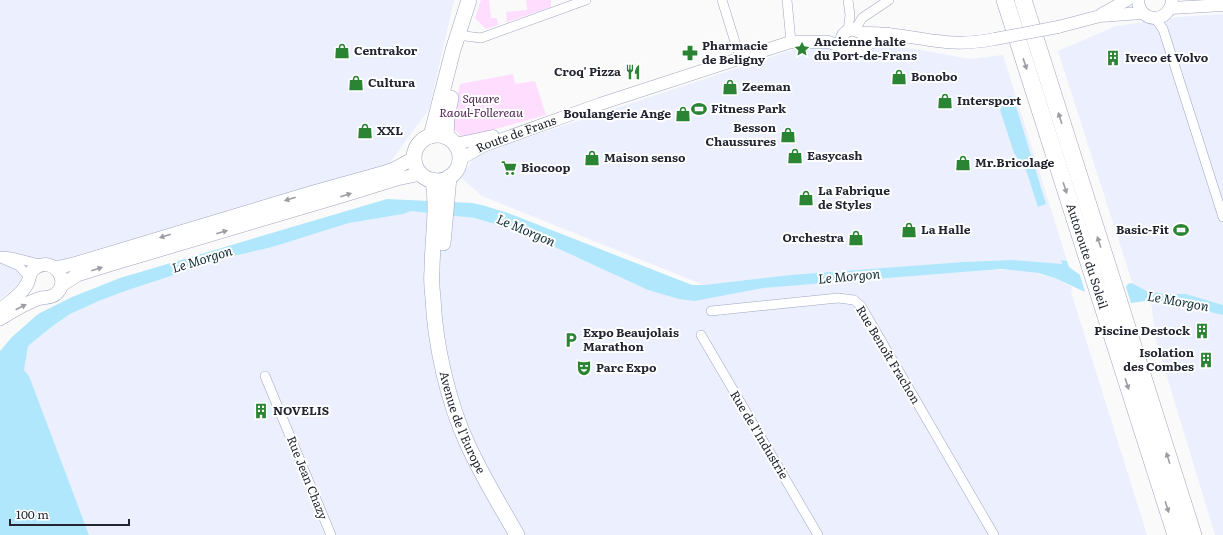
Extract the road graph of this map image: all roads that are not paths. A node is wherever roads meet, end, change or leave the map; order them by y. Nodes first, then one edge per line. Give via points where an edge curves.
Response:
1 (469, 0) edge
2 (477, 0) edge
3 (586, 0) edge
4 (722, 0) edge
5 (787, 0) edge
6 (848, 0) edge
7 (889, 0) edge
8 (1005, 0) edge
9 (1022, 0) edge
10 (1127, 0) edge
11 (1138, 0) edge
12 (1223, 5) edge
13 (1166, 10) edge
14 (1142, 13) junction
15 (1100, 16) junction
16 (852, 32) junction
17 (889, 34) junction
18 (461, 36) junction
19 (790, 42) junction
20 (864, 46) junction
21 (842, 47) junction
22 (740, 58) junction
23 (551, 123) junction
24 (444, 139) junction
25 (414, 158) junction
26 (459, 160) junction
27 (427, 177) junction
28 (449, 177) junction
29 (441, 196) junction
30 (1223, 217) edge
31 (0, 256) edge
32 (43, 265) junction
33 (56, 268) junction
34 (29, 279) junction
35 (62, 285) junction
36 (43, 298) junction
37 (0, 310) edge
38 (711, 311) dead end
39 (0, 319) edge
40 (701, 335) dead end
41 (265, 376) dead end
42 (331, 535) edge
43 (518, 535) edge
44 (818, 535) edge
45 (994, 535) edge
46 (1176, 535) edge
47 (1193, 535) edge

1 - 18 main road
2 - 18 main road
3 - 18 street via 481,38
4 - 22 street
5 - 19 street
6 - 16 street
7 - 16 street via 862,18
8 -> 46 highway, Autoroute du Soleil
47 -> 9 highway, Autoroute du Soleil
10 - 15 street
11 - 14 street
12 - 13 street
13 - 14 street via 1147,16
13 - 30 street via 1163,29
14 - 15 street
15 - 17 street, bridge via 1058,27 963,43
16 - 17 street
16 - 19 street via 814,34
16 - 20 street via 865,39
16 - 21 street via 841,40
17 - 20 street
18 - 24 main road
19 - 21 street via 829,42
19 - 22 street
20 - 21 street via 860,52 853,54 846,52
22 - 23 street via 600,104
23 - 24 street, Route de Frans
23 - 26 street, Route de Frans via 483,146
24 - 25 main road via 424,139 418,144
24 - 26 main road via 458,152
25 - 27 main road via 415,166
25 -> 33 main road via 385,172
26 - 28 main road via 456,170
27 - 28 main road via 439,180
27 - 29 main road, Avenue de l'Europe
35 -> 27 main road via 77,275 108,265 397,179
28 - 29 main road, Avenue de l'Europe
29 - 43 main road, Avenue de l'Europe via 440,270 433,301 444,374 467,444
31 - 32 street
31 - 34 street via 19,266
32 - 33 main road
32 - 34 main road via 34,269
33 - 35 main road via 61,276
34 - 36 main road via 31,290
34 - 37 main road via 24,289
35 - 36 main road via 57,293
39 -> 36 main road
38 - 45 street, Rue Benoît Frachon via 838,298 854,300 861,306
40 - 44 street, Rue de l'Industrie
41 - 42 street, Rue Jean Chazy

